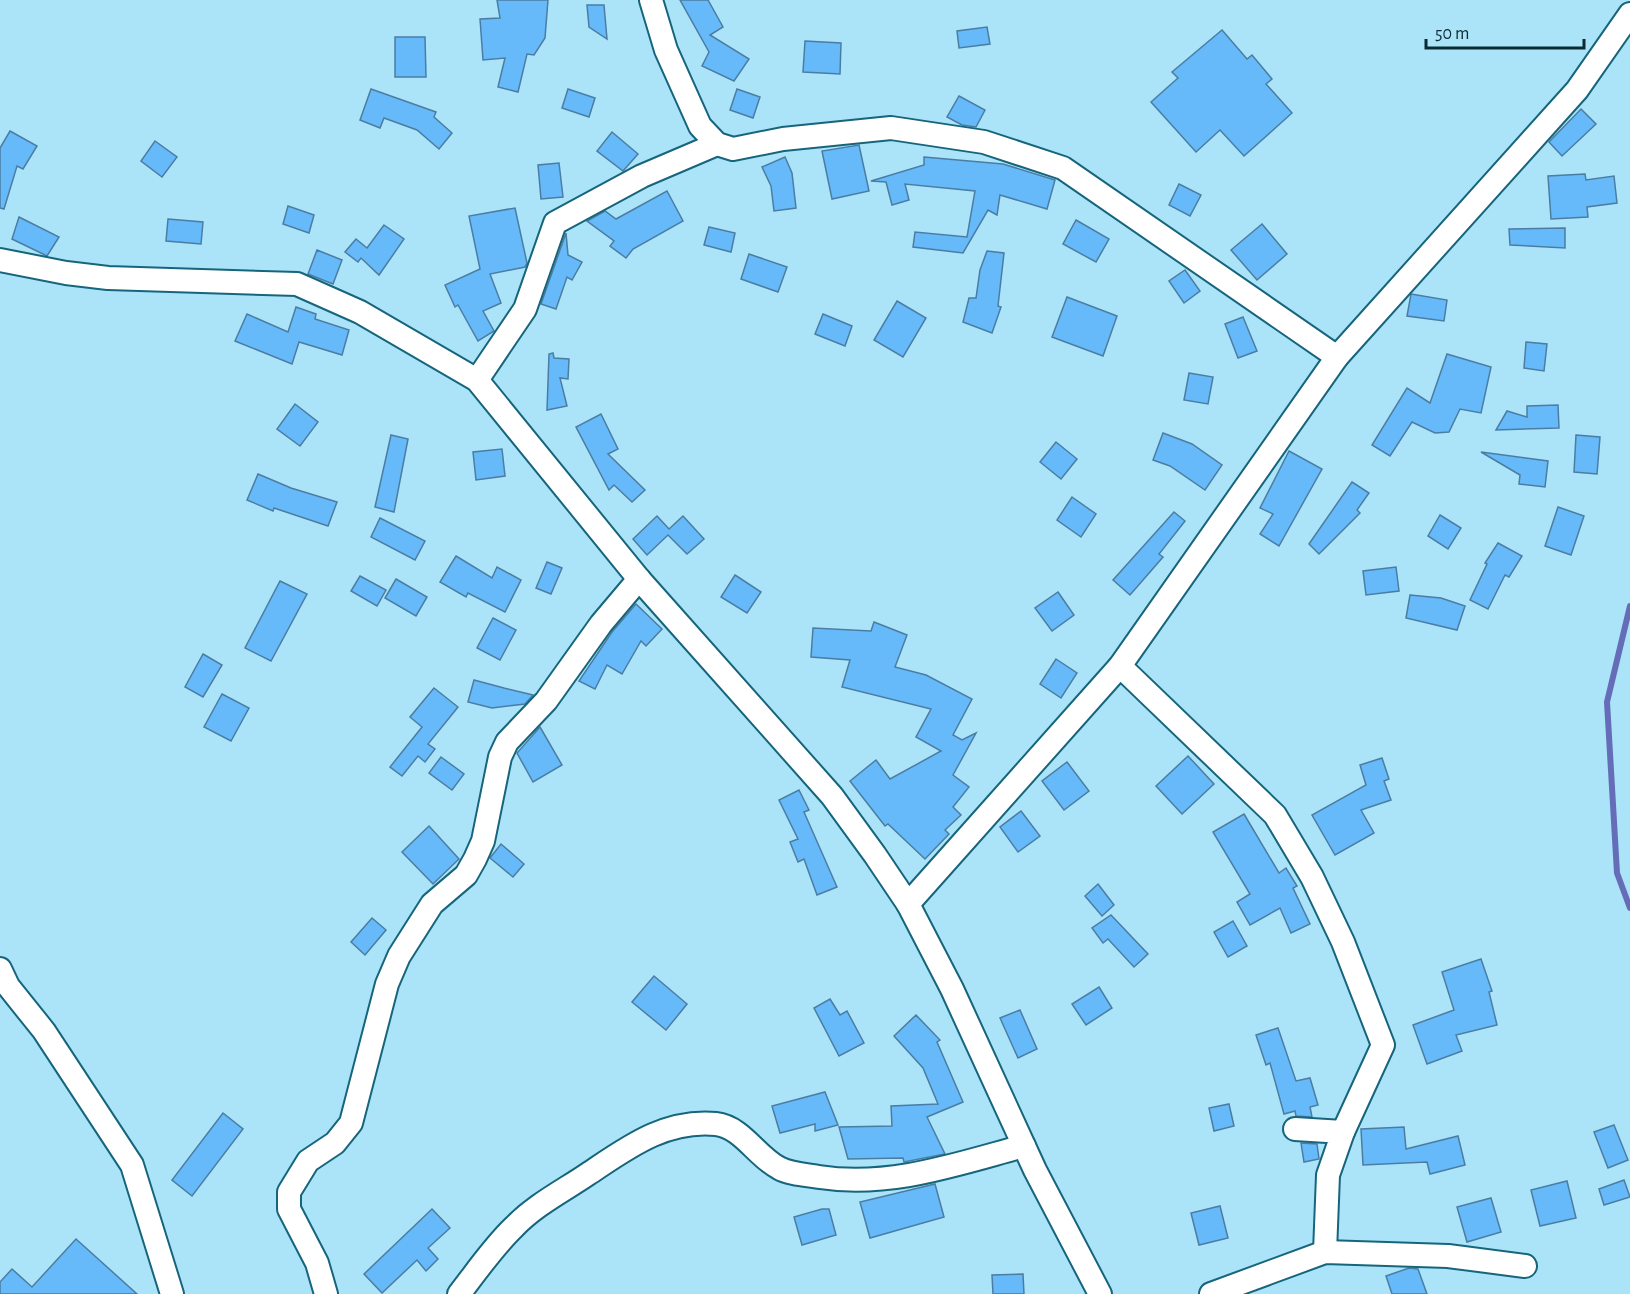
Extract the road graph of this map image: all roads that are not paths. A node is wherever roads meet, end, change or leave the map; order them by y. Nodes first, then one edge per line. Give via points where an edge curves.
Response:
1 (651, 0) edge
2 (1630, 14) edge
3 (717, 144) junction
4 (0, 260) edge
5 (1337, 357) junction
6 (477, 380) junction
7 (639, 579) junction
8 (1120, 666) junction
9 (908, 904) junction
10 (0, 969) edge
11 (1295, 1129) dead end
12 (1343, 1132) junction
13 (1024, 1146) junction
14 (1325, 1252) junction
15 (1525, 1266) dead end
16 (172, 1294) edge
17 (326, 1294) edge
18 (459, 1294) edge
19 (1100, 1294) edge
20 (1211, 1294) edge

1 - 3 street via 666,50 700,126
2 - 5 street via 1577,90
3 - 5 street via 733,149 783,139 891,128 984,142 1063,168
3 - 6 street via 642,176 555,223 525,309
4 - 6 street via 108,278 297,284 360,312
5 - 8 street
6 - 7 street
7 - 9 street via 832,796
7 - 17 street via 546,701 507,742 475,859 466,874 432,904 399,956 387,984 351,1123 335,1143 308,1161 289,1192 289,1209 317,1263
8 - 9 street
8 - 12 street via 1275,815 1339,933 1383,1045
9 - 13 street
10 - 16 street via 132,1165
11 - 12 street
12 - 14 street via 1328,1175
13 - 18 street via 919,1174 873,1180 821,1177 779,1168 727,1127 715,1124 668,1128 626,1146 515,1225
13 - 19 street
14 - 15 street via 1448,1256
14 - 20 street

